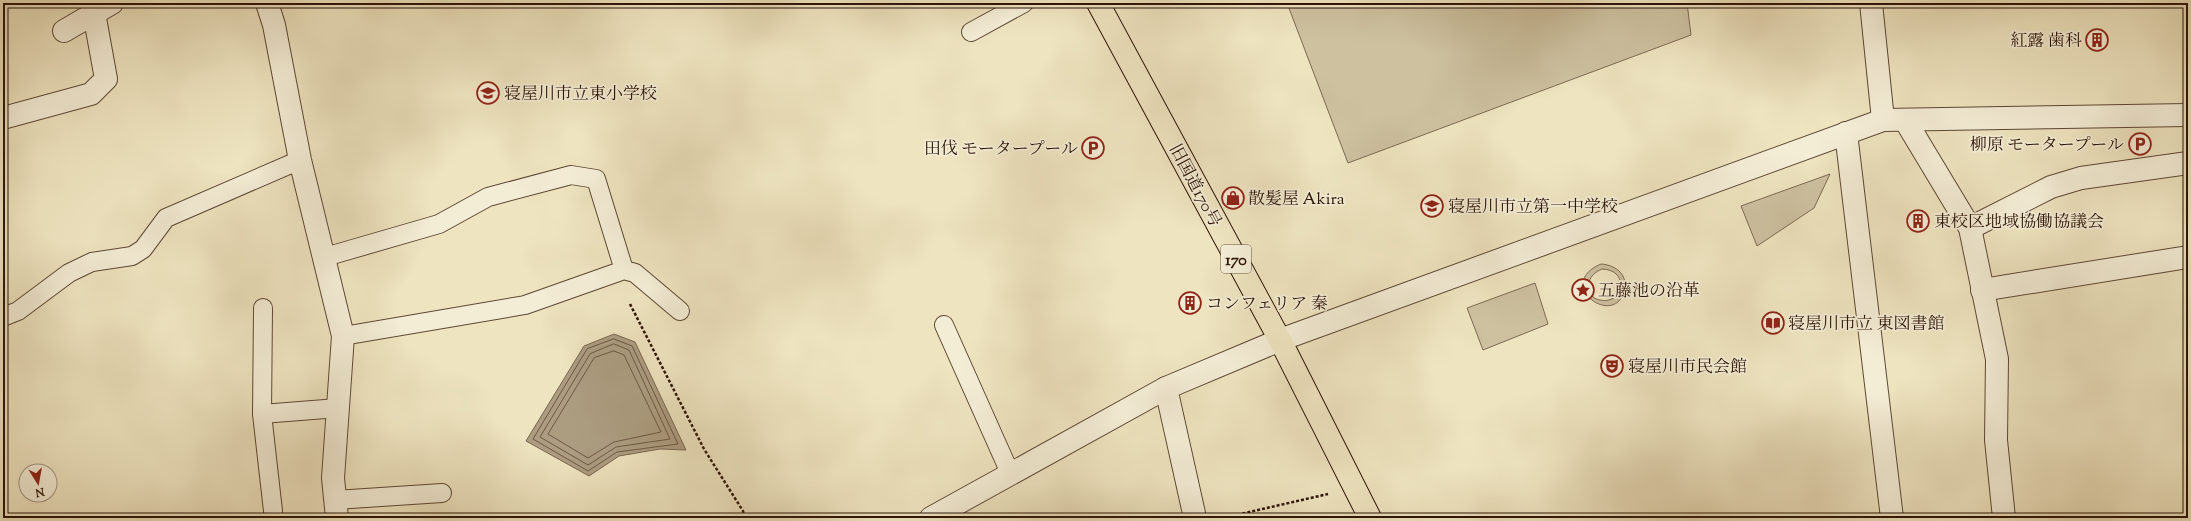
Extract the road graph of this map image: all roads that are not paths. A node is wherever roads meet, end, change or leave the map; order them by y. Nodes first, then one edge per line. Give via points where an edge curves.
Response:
1 (267, 3) edge
2 (1024, 3) edge
3 (1098, 3) edge
4 (1871, 3) edge
5 (103, 8) edge
6 (64, 31) dead end
7 (971, 32) dead end
8 (2188, 115) edge
9 (3, 118) edge
10 (1883, 120) junction
11 (1906, 120) junction
12 (1846, 133) junction
13 (300, 160) junction
14 (2188, 163) edge
15 (1970, 228) junction
16 (324, 257) junction
17 (2188, 257) edge
18 (619, 273) junction
19 (1982, 290) junction
20 (263, 308) dead end
21 (680, 311) dead end
22 (3, 318) edge
23 (944, 325) dead end
24 (343, 336) junction
25 (1280, 340) junction
26 (1166, 388) junction
27 (338, 408) junction
28 (262, 414) junction
29 (1010, 473) junction
30 (442, 493) dead end
31 (336, 509) edge
32 (273, 511) dead end
33 (931, 518) edge
34 (1196, 518) edge
35 (1370, 518) edge
36 (1892, 518) edge
37 (2004, 518) edge

1 - 13 street via 274,25
2 - 7 lane
3 - 25 highway, 旧国道170号 / 170
4 - 10 street
5 - 6 street
5 - 9 street via 106,79 91,94
8 - 11 street
10 - 11 street
10 - 12 street
11 - 15 street
12 - 25 street
12 - 36 street
13 - 16 street
13 - 22 lane via 166,218 143,250 132,256 92,262 69,273 18,311
14 - 15 street via 2081,178 2051,187
15 - 19 street
16 - 18 lane via 440,224 488,197 570,175 596,180
16 - 24 street
17 - 19 street
18 - 21 lane via 634,272
18 - 24 lane via 525,306
19 - 37 street via 1997,359 1996,440
20 - 28 lane
23 - 29 lane
24 - 27 street
25 - 26 street
25 - 35 highway, 旧国道170号 / 170
26 - 29 street
26 - 34 street
27 - 28 lane
27 - 31 street via 333,478
28 - 32 lane
29 - 33 street
30 - 31 lane

